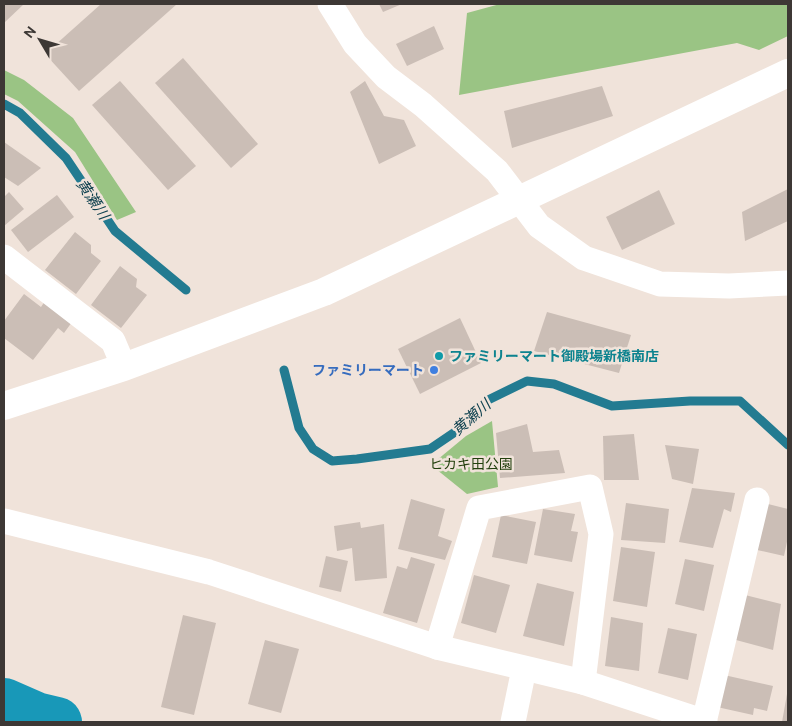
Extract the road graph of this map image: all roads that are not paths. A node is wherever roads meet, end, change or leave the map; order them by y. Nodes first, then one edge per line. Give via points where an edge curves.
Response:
1 (330, 4) edge
2 (788, 73) edge
3 (519, 199) junction
4 (4, 257) edge
5 (788, 284) edge
6 (124, 366) junction
7 (4, 406) edge
8 (757, 500) dead end
9 (4, 521) edge
10 (437, 647) junction
11 (524, 669) junction
12 (583, 682) junction
13 (513, 722) edge
14 (704, 722) edge

1 - 3 street via 355,44 386,77 423,105 497,171
2 - 3 street
3 - 5 street via 539,226 584,258 660,284
3 - 6 street via 324,292
4 - 6 street via 113,341
6 - 7 street
8 - 14 street
9 - 10 street via 209,572
10 - 11 street
10 - 12 street via 478,508 590,487 602,534
11 - 12 street
11 - 13 street
12 - 14 street

